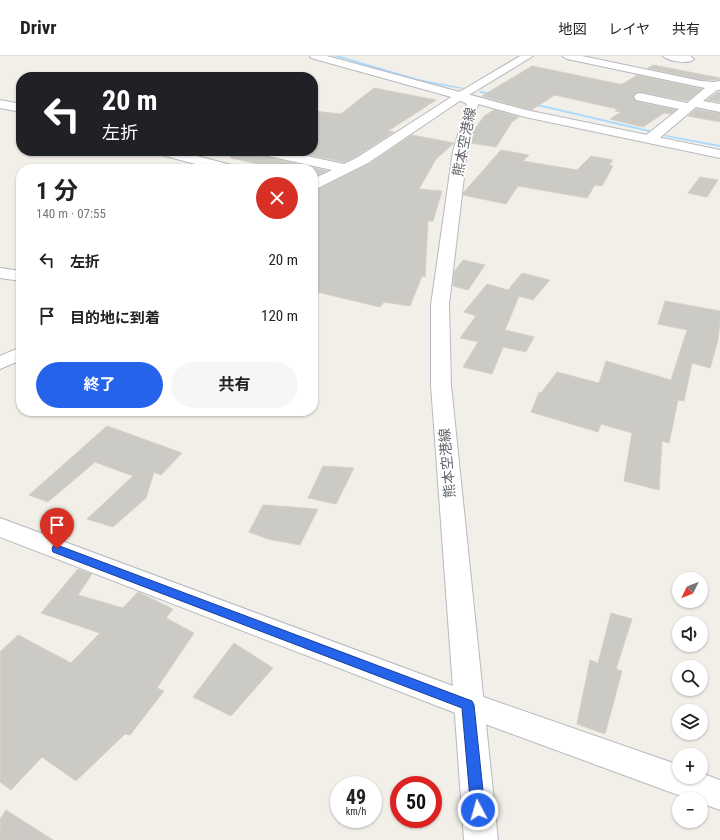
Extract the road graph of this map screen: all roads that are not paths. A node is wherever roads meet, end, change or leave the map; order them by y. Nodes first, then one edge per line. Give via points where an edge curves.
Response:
1 (315, 56) edge
2 (528, 56) edge
3 (568, 56) edge
4 (668, 56) edge
5 (689, 59) dead end
6 (718, 85) edge
7 (460, 96) junction
8 (640, 96) dead end
9 (0, 104) edge
10 (691, 105) junction
11 (16, 107) edge
12 (720, 108) edge
13 (650, 139) junction
14 (720, 154) edge
15 (181, 156) edge
16 (217, 156) edge
17 (287, 156) edge
18 (207, 163) junction
19 (211, 164) edge
20 (347, 169) junction
21 (318, 183) edge
22 (0, 273) edge
23 (16, 275) edge
24 (16, 355) edge
25 (0, 363) edge
26 (0, 527) edge
27 (468, 705) junction
28 (720, 795) edge
29 (481, 840) edge

1 - 7 street, 熊本空港線
2 - 7 street
3 - 6 street
4 - 5 street
6 - 10 street
7 - 13 street, 熊本空港線 via 525,113
7 - 20 street
7 - 27 street, 熊本空港線 via 473,102 460,151 440,305 441,385
8 - 10 street
9 - 11 street
10 - 12 street
10 - 13 street
13 - 14 street, 熊本空港線
15 - 18 street
16 - 18 street
17 - 20 street
18 - 19 street
20 - 21 street
22 - 23 street
24 - 25 street
26 - 27 street
27 - 28 street
27 - 29 street, 熊本空港線

